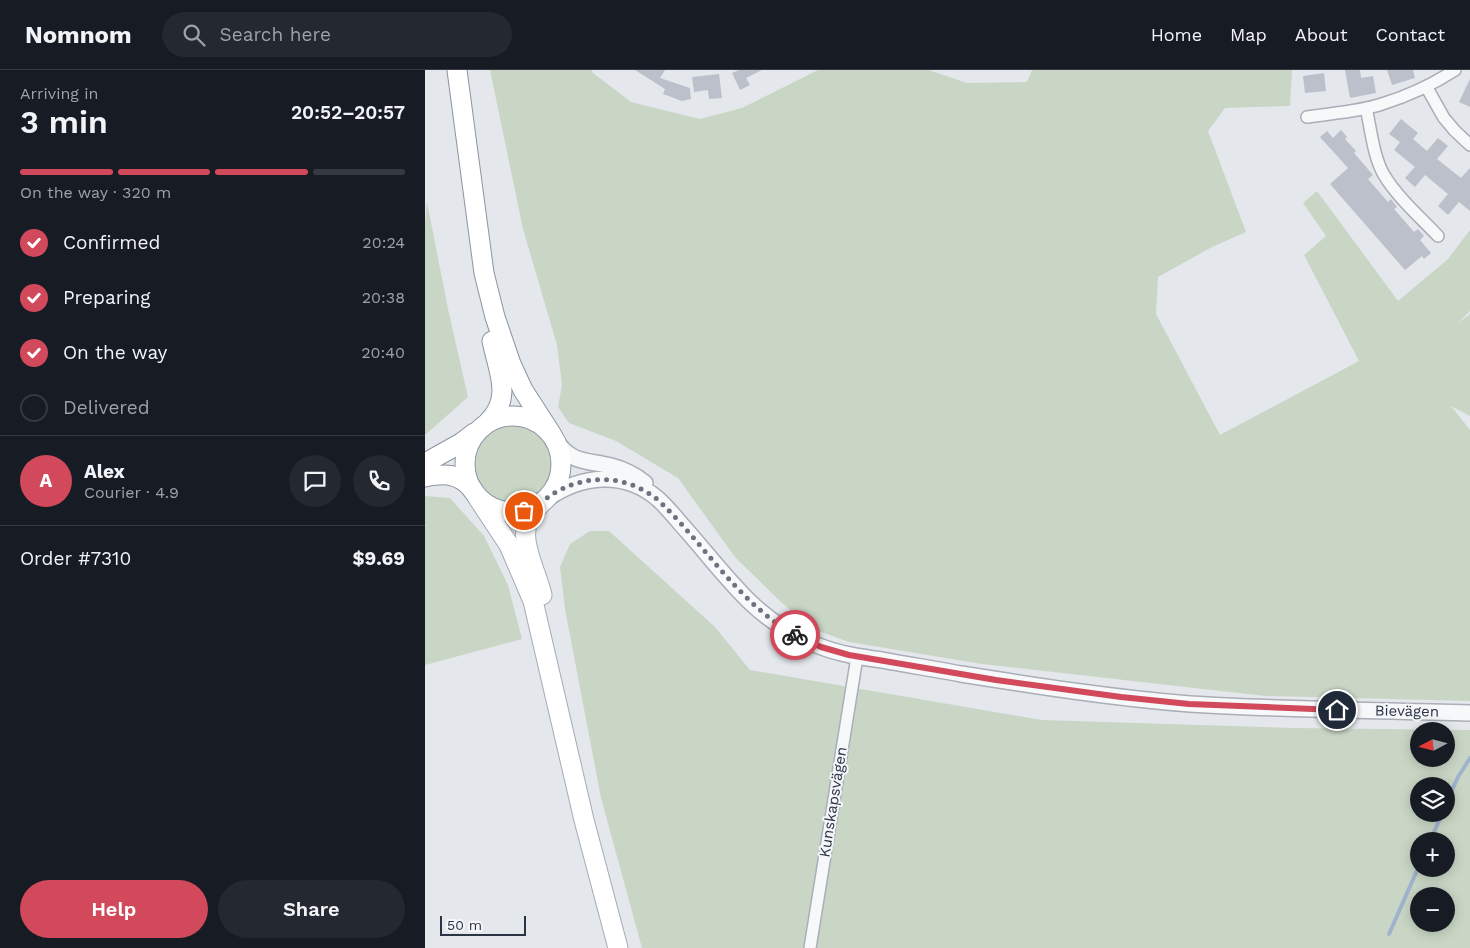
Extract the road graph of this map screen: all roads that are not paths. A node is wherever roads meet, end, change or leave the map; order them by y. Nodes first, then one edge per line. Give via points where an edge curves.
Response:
1 (457, 70) edge
2 (1455, 70) edge
3 (1427, 88) junction
4 (1366, 108) junction
5 (1307, 118) dead end
6 (1470, 145) edge
7 (1438, 236) dead end
8 (484, 273) junction
9 (485, 425) junction
10 (554, 438) junction
11 (425, 463) edge
12 (425, 477) edge
13 (475, 493) junction
14 (658, 500) junction
15 (543, 502) junction
16 (857, 656) junction
17 (1470, 713) edge
18 (618, 948) edge
19 (629, 948) edge
20 (810, 948) edge

1 - 8 main road
2 - 3 street
3 - 4 street
3 - 6 street via 1444,118
4 - 5 street
4 - 7 street via 1384,175
8 - 9 main road via 483,292 503,391 500,408
8 - 10 main road via 511,364
9 - 10 main road via 505,416 522,416 540,423
9 - 11 main road
9 - 13 main road via 471,440 465,456 466,473
10 - 14 street, Bievägen via 565,452 577,459 613,466 633,474 650,488
10 - 15 main road via 561,457 561,471 556,487
12 - 13 main road via 453,476 461,479
13 - 15 main road via 491,507 507,512 524,511
13 - 18 main road via 509,545 533,601 584,820
14 - 15 street, Bievägen via 632,484 603,479 573,484
14 - 16 street, Bievägen via 741,593 766,616 809,642
15 - 19 main road via 527,517 527,545 546,608 591,807
16 - 17 street, Bievägen via 1083,692 1189,704
16 - 20 street, Kunskapsvägen

